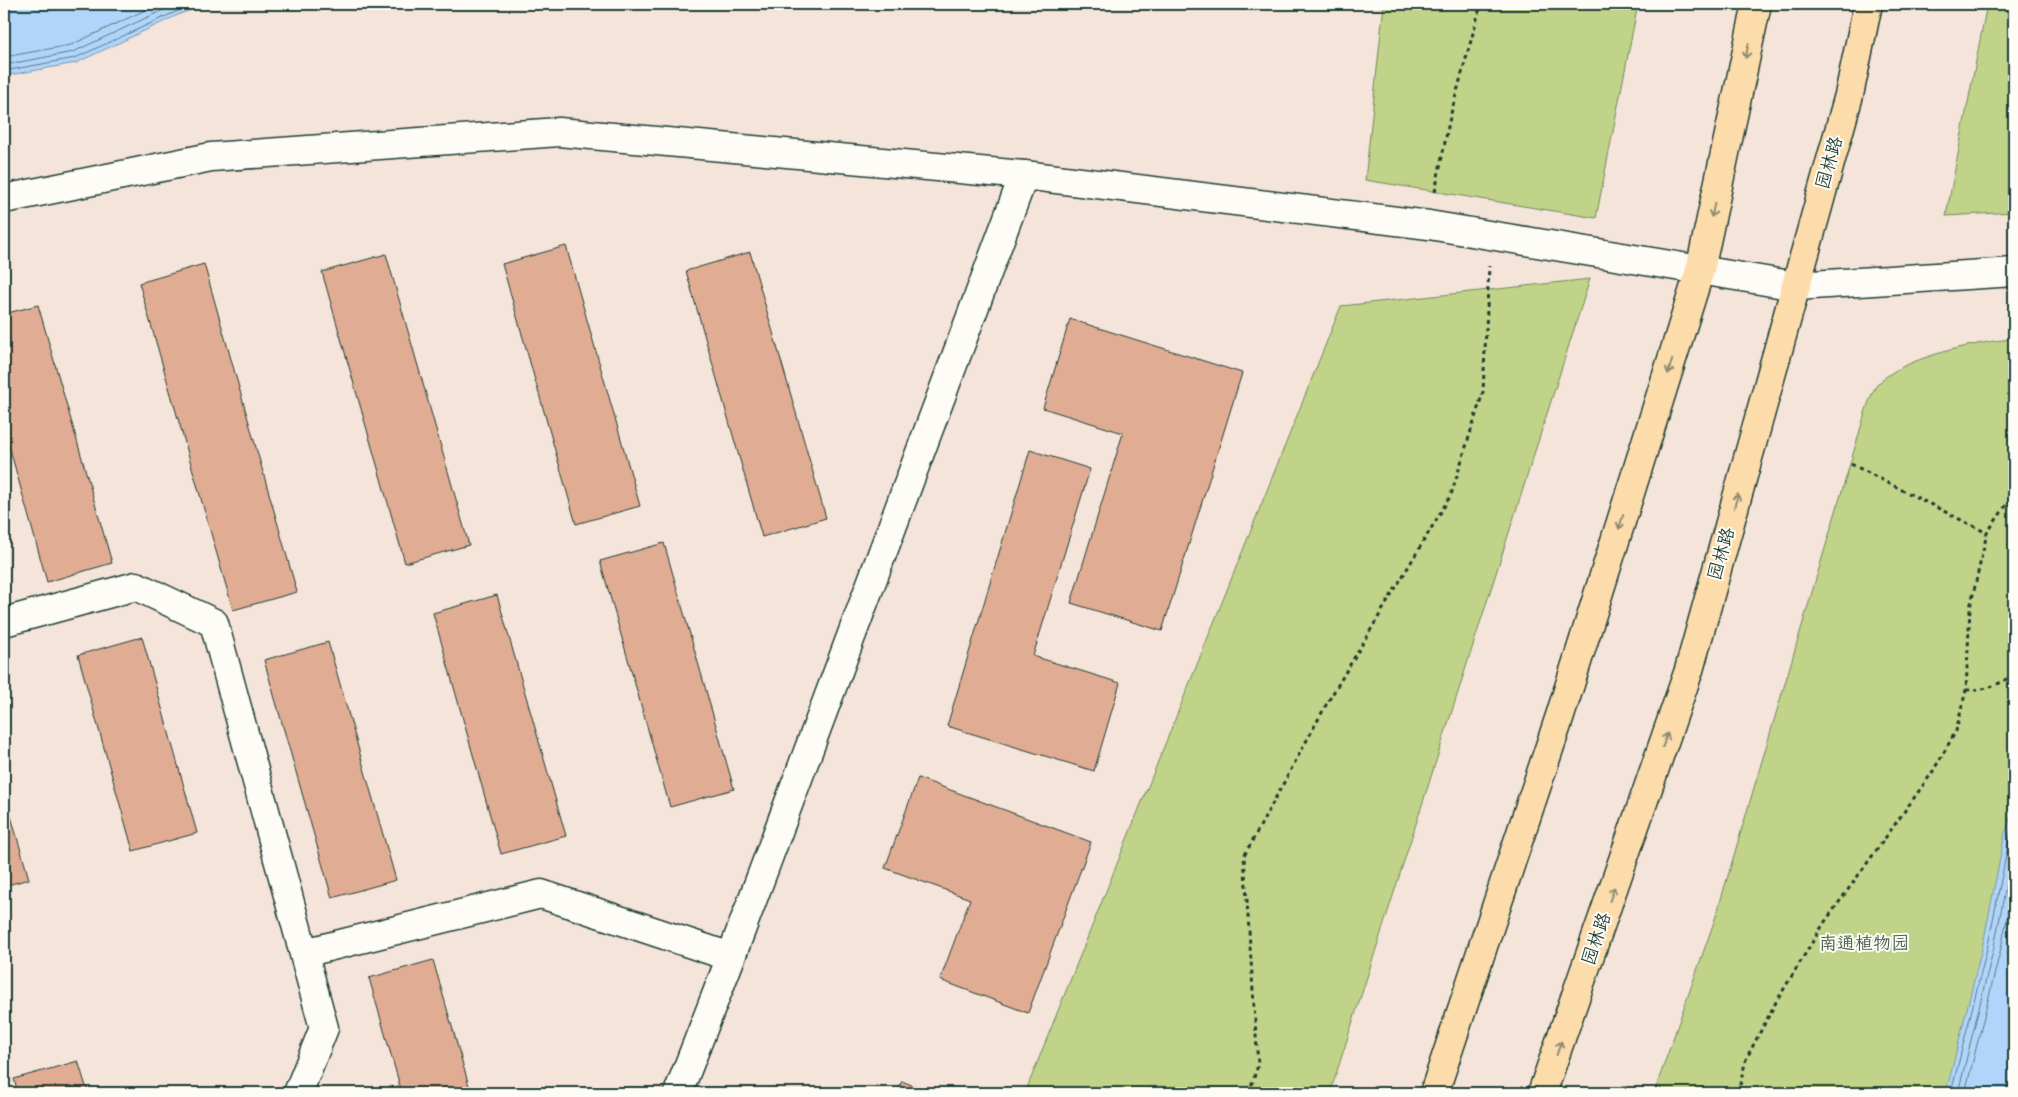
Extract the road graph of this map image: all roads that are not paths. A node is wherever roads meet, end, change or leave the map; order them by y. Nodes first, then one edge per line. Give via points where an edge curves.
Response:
1 (1757, 4) edge
2 (1868, 4) edge
3 (1024, 175) junction
4 (4, 199) edge
5 (1700, 270) junction
6 (2014, 272) edge
7 (1796, 286) junction
8 (4, 622) edge
9 (304, 953) junction
10 (731, 957) junction
11 (298, 1093) edge
12 (678, 1093) edge
13 (1434, 1093) edge
14 (1542, 1093) edge

1 -> 5 main road
2 - 7 main road, 园林路 via 1849,95
3 - 4 street via 559,132 211,157
3 - 5 street via 1428,225
3 - 10 street
5 - 7 street
5 -> 13 main road via 1560,716
6 - 7 street
14 -> 7 main road, 园林路 via 1689,670
8 - 9 street via 136,586 214,623
9 - 10 street via 541,894
9 - 11 street via 324,1028
10 - 12 street

